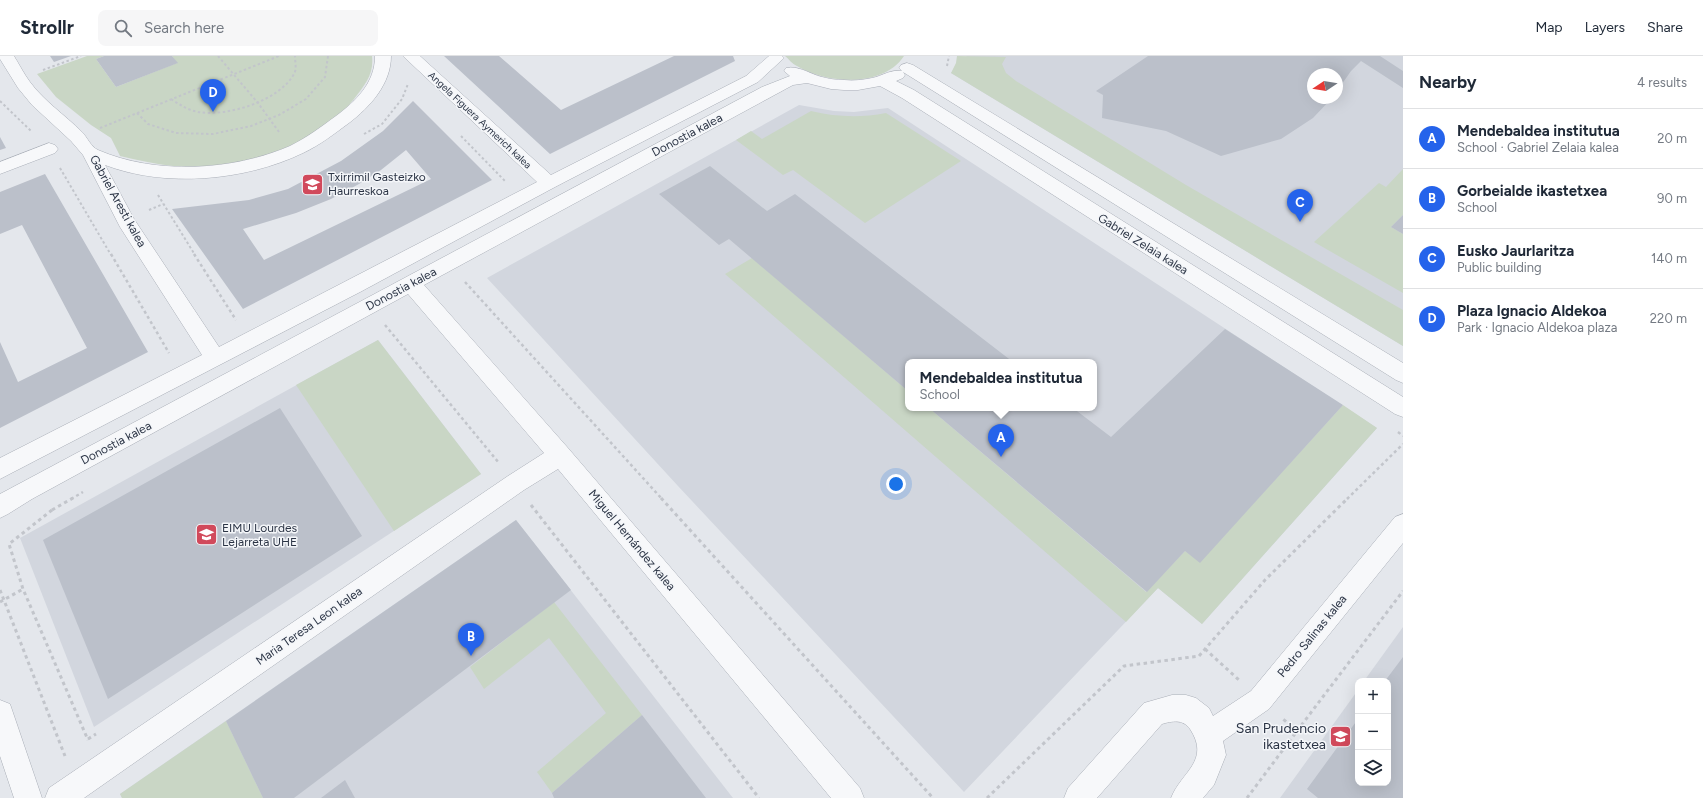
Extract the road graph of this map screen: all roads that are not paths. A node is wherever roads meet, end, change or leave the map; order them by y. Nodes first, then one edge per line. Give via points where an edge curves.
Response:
1 (6, 56) edge
2 (383, 56) edge
3 (411, 56) edge
4 (775, 57) edge
5 (911, 62) edge
6 (806, 78) junction
7 (883, 81) junction
8 (49, 149) road end
9 (90, 153) junction
10 (0, 168) edge
11 (549, 183) junction
12 (411, 284) junction
13 (215, 358) junction
14 (1403, 374) edge
15 (1403, 408) edge
16 (560, 455) junction
17 (0, 469) edge
18 (0, 507) edge
19 (1403, 525) edge
20 (0, 714) edge
21 (1208, 734) junction
22 (68, 792) edge
23 (28, 798) edge
24 (850, 798) edge
25 (1078, 798) edge
26 (1185, 798) edge

1 - 9 street, Gabriel Aresti kalea via 24,85
2 - 9 street via 376,84 355,110 296,150 257,163 178,173 142,170
3 - 11 street, Angela Figuera Aymerich kalea
4 - 6 street via 788,69
4 - 11 street, Donostia kalea via 752,79
5 - 7 street via 897,76
5 - 14 street
6 - 7 street via 844,86
6 - 12 street, Donostia kalea via 788,81 768,91
7 - 15 street, Gabriel Zelaia kalea via 908,94
8 - 10 street
9 - 13 street, Gabriel Aresti kalea via 126,222
11 - 13 street, Donostia kalea
12 - 16 street, Miguel Hernández kalea
12 - 18 street, Donostia kalea
13 - 17 street, Donostia kalea
16 - 22 street, Maria Teresa Leon kalea
16 - 24 street, Miguel Hernández kalea
19 - 21 street, Pedro Salinas kalea via 1260,700
20 - 23 street
21 - 25 street via 1199,718 1186,708 1172,708 1154,713
21 - 26 street via 1212,755 1204,775

